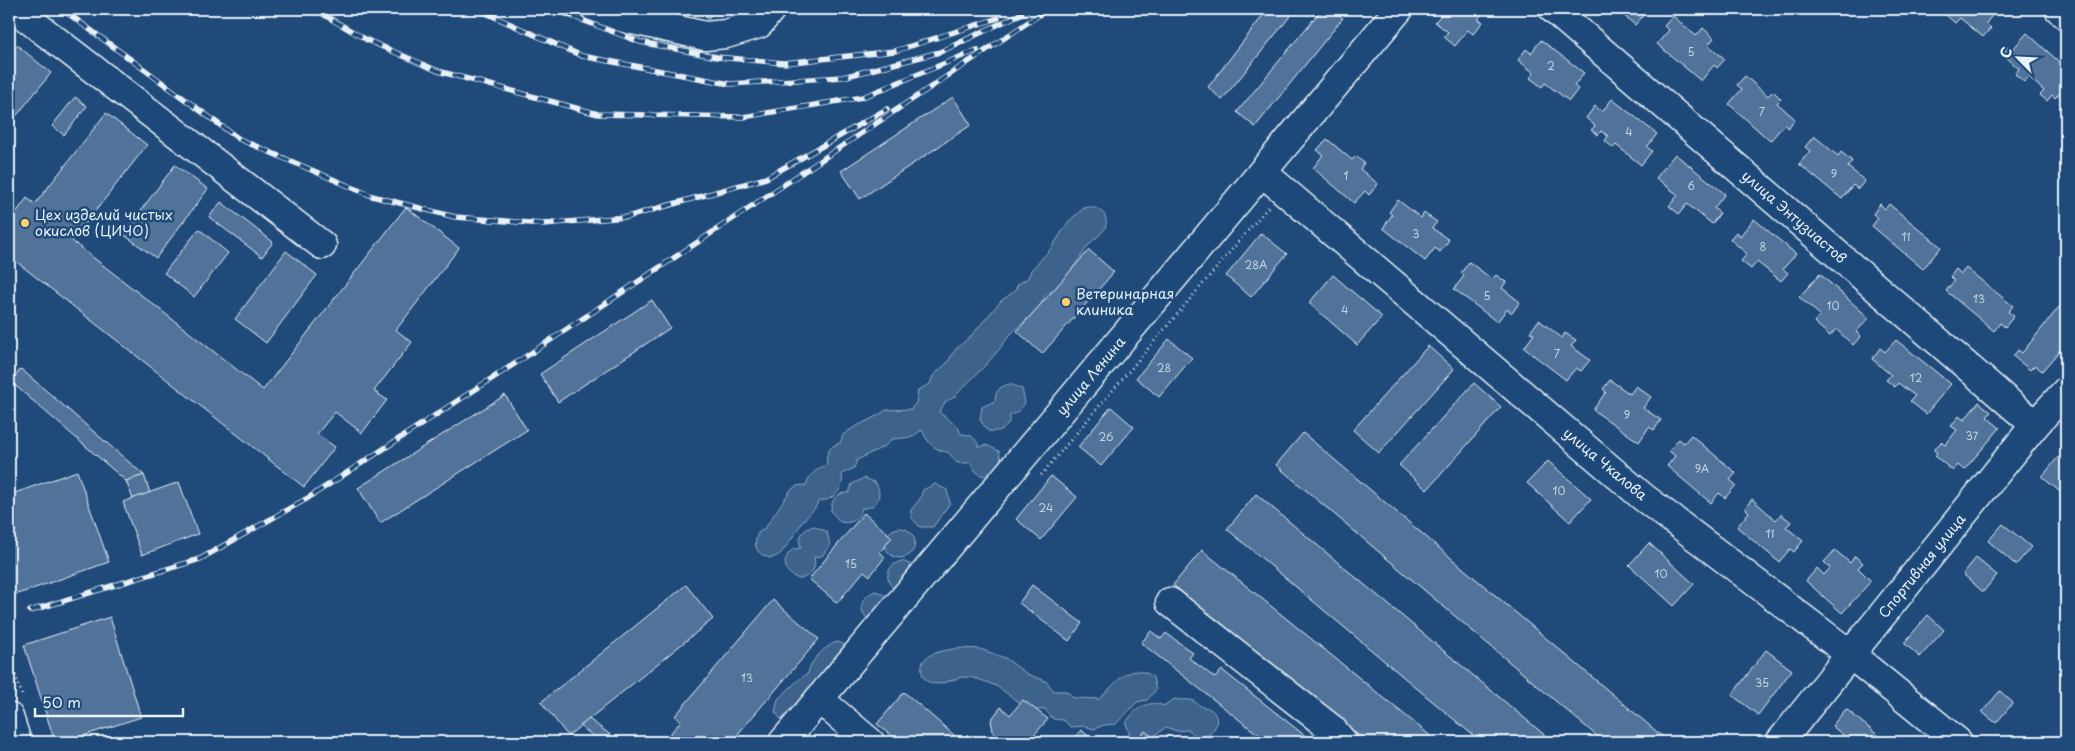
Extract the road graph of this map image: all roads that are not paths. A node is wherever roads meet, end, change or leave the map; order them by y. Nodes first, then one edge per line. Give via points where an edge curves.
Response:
1 (15, 9) edge
2 (596, 9) edge
3 (771, 9) edge
4 (1399, 9) edge
5 (1553, 9) edge
6 (2059, 9) edge
7 (2066, 15) edge
8 (1262, 172) junction
9 (322, 245) dead end
10 (2066, 391) edge
11 (2035, 425) junction
12 (1170, 602) dead end
13 (1851, 655) junction
14 (820, 699) junction
15 (9, 717) edge
16 (17, 742) edge
17 (783, 742) edge
18 (870, 742) edge
19 (1343, 742) edge
20 (1780, 742) edge
21 (1958, 742) edge

1 - 9 street
2 - 3 street via 666,29 705,36 726,34 759,24
4 - 8 street, улица Ленина
5 - 11 street, улица Энтузиастов
6 - 7 street
8 - 13 street, улица Чкалова via 1643,497
8 - 14 street, улица Ленина
10 - 11 street, Спортивная улица
11 - 13 street, Спортивная улица
12 - 19 street via 1332,729
13 - 20 street, Спортивная улица
13 - 21 street, улица Чкалова
14 - 17 street, улица Ленина
14 - 18 street
15 - 16 street

